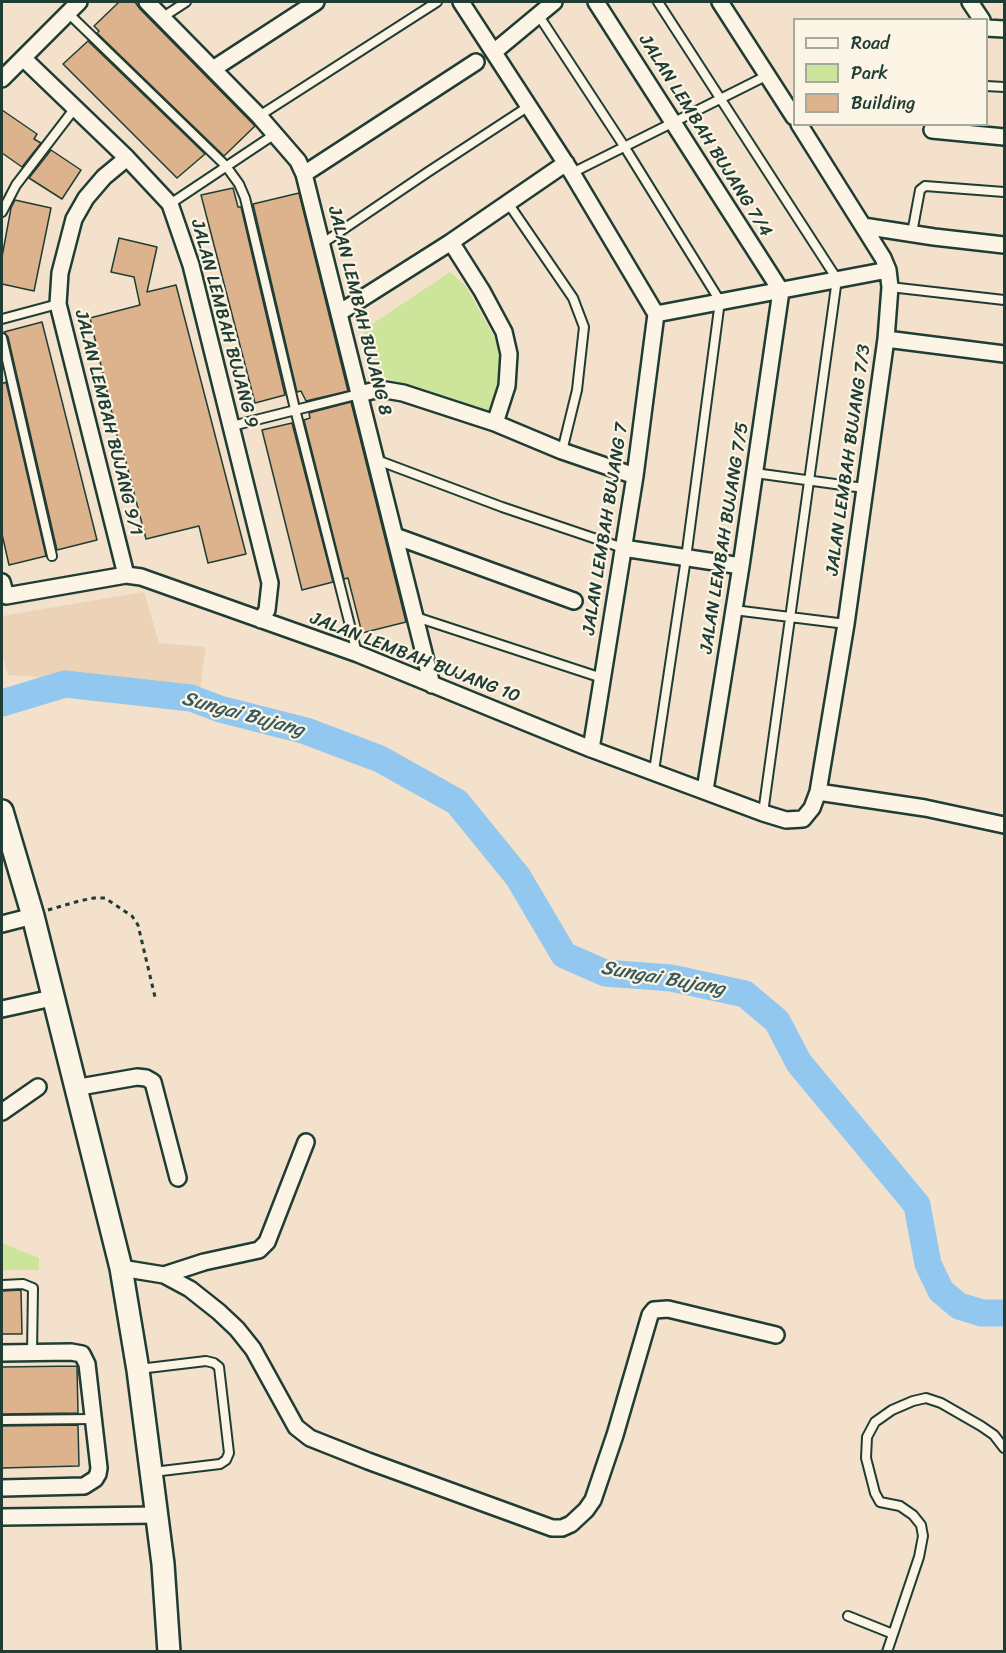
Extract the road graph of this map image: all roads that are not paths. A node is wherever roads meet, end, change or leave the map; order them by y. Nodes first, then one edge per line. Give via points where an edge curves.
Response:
1 (80, 2) edge
2 (147, 2) edge
3 (186, 2) edge
4 (316, 2) edge
5 (437, 2) edge
6 (461, 2) edge
7 (554, 2) edge
8 (596, 2) edge
9 (658, 2) edge
10 (720, 2) edge
11 (970, 2) edge
12 (68, 13) junction
13 (539, 16) junction
14 (163, 17) junction
15 (981, 18) edge
16 (988, 25) edge
17 (1005, 29) edge
18 (495, 51) junction
19 (23, 58) junction
20 (476, 62) dead end
21 (213, 69) junction
22 (768, 75) junction
23 (2, 79) edge
24 (988, 86) edge
25 (1005, 87) edge
26 (720, 98) junction
27 (529, 105) junction
28 (75, 108) junction
29 (793, 114) edge
30 (259, 116) junction
31 (672, 122) junction
32 (800, 126) edge
33 (930, 127) edge
34 (275, 134) junction
35 (1005, 137) edge
36 (624, 146) junction
37 (127, 158) junction
38 (226, 166) junction
39 (569, 168) junction
40 (304, 174) junction
41 (1005, 192) edge
42 (508, 203) junction
43 (170, 204) junction
44 (2, 212) edge
45 (863, 226) junction
46 (912, 233) junction
47 (451, 242) junction
48 (323, 243) junction
49 (1005, 245) edge
50 (888, 270) junction
51 (837, 279) junction
52 (890, 287) junction
53 (781, 291) junction
54 (1005, 300) edge
55 (720, 301) junction
56 (58, 304) junction
57 (339, 313) junction
58 (656, 314) junction
59 (2, 319) edge
60 (2, 338) edge
61 (886, 339) junction
62 (1005, 354) edge
63 (359, 394) junction
64 (295, 410) junction
65 (495, 423) junction
66 (232, 426) junction
67 (562, 451) junction
68 (375, 459) junction
69 (755, 473) junction
70 (635, 476) junction
71 (809, 480) junction
72 (864, 488) junction
73 (395, 536) junction
74 (623, 548) junction
75 (52, 556) dead end
76 (686, 558) junction
77 (741, 566) junction
78 (126, 575) junction
79 (4, 589) edge
80 (574, 601) dead end
81 (734, 610) junction
82 (415, 617) junction
83 (790, 618) junction
84 (261, 620) junction
85 (846, 624) junction
86 (358, 654) junction
87 (602, 678) junction
88 (432, 685) junction
89 (591, 749) junction
90 (654, 771) junction
91 (705, 790) junction
92 (818, 792) junction
93 (2, 811) edge
94 (763, 813) junction
95 (803, 819) joint
96 (1005, 825) edge
97 (33, 916) junction
98 (2, 924) edge
99 (52, 998) junction
100 (2, 1009) edge
101 (38, 1087) dead end
102 (74, 1088) junction
103 (2, 1112) edge
104 (306, 1142) dead end
105 (178, 1178) dead end
106 (121, 1268) junction
107 (164, 1275) junction
108 (2, 1284) edge
109 (776, 1335) dead end
110 (2, 1353) edge
111 (32, 1353) junction
112 (138, 1370) junction
113 (92, 1419) junction
114 (2, 1420) edge
115 (1005, 1448) edge
116 (151, 1472) junction
117 (2, 1488) edge
118 (157, 1515) junction
119 (2, 1517) edge
120 (848, 1616) dead end
121 (893, 1634) junction
122 (891, 1651) edge
123 (169, 1652) edge

1 - 12 street
2 - 14 street, JALAN LEMBAH BUJANG 8
3 - 14 lane
4 - 21 street
5 - 30 lane
6 - 18 street
7 - 13 street
8 - 31 street, JALAN LEMBAH BUJANG 7/4
9 - 26 lane
10 - 22 street
11 - 15 street
12 - 19 street
12 - 38 lane
13 - 18 street
13 - 36 lane
14 - 21 street, JALAN LEMBAH BUJANG 8
16 - 17 street
18 - 27 street
19 - 23 street
19 - 28 street, JALAN LEMBAH BUJANG 9
20 - 40 street
21 - 30 street, JALAN LEMBAH BUJANG 8
22 - 26 lane
22 - 29 street
24 - 25 lane
26 - 31 lane
26 - 51 lane
27 - 39 street
27 - 48 lane
28 - 37 street, JALAN LEMBAH BUJANG 9
28 - 44 lane via 16,185
30 - 34 street, JALAN LEMBAH BUJANG 8
31 - 36 lane
31 - 53 street, JALAN LEMBAH BUJANG 7/4
32 - 45 street, JALAN LEMBAH BUJANG 7/3
33 - 35 street
34 - 38 lane
34 - 40 street, JALAN LEMBAH BUJANG 8
36 - 39 lane
36 - 55 lane
37 - 43 street, JALAN LEMBAH BUJANG 9
37 - 56 street, JALAN LEMBAH BUJANG 9/1 via 104,177 74,219 60,273
38 - 43 lane
38 - 64 lane via 245,198
39 - 42 street
39 - 58 street
40 - 48 street, JALAN LEMBAH BUJANG 8
41 - 46 lane via 925,186 920,190
42 - 47 street
42 - 67 lane via 573,298 584,327 577,390
43 - 66 street, JALAN LEMBAH BUJANG 9 via 191,265
45 - 46 street
45 - 50 street, JALAN LEMBAH BUJANG 7/3
46 - 49 street
47 - 57 street
47 - 65 street via 504,332 509,354 507,386
48 - 57 street, JALAN LEMBAH BUJANG 8
50 - 51 street
50 - 52 street, JALAN LEMBAH BUJANG 7/3
51 - 53 street
51 - 71 lane
52 - 54 lane
52 - 61 street, JALAN LEMBAH BUJANG 7/3
53 - 55 street
53 - 69 street, JALAN LEMBAH BUJANG 7/5
55 - 58 street
55 - 76 lane
56 - 59 lane
56 - 78 street, JALAN LEMBAH BUJANG 9/1
57 - 63 street, JALAN LEMBAH BUJANG 8
58 - 70 street, JALAN LEMBAH BUJANG 7
60 - 75 lane
61 - 62 street
61 - 72 street, JALAN LEMBAH BUJANG 7/3
63 - 64 lane
63 - 65 street via 389,389
63 - 68 street, JALAN LEMBAH BUJANG 8
64 - 66 lane
64 - 86 lane
65 - 67 street
66 - 84 street, JALAN LEMBAH BUJANG 9 via 270,583 267,610
67 - 70 street
68 - 73 street, JALAN LEMBAH BUJANG 8
68 - 74 lane
69 - 71 lane
69 - 77 street, JALAN LEMBAH BUJANG 7/5
70 - 74 street, JALAN LEMBAH BUJANG 7
71 - 72 lane
71 - 83 lane
72 - 85 street, JALAN LEMBAH BUJANG 7/3
73 - 80 street
73 - 82 street, JALAN LEMBAH BUJANG 8
74 - 76 street
74 - 87 street, JALAN LEMBAH BUJANG 7
76 - 77 street
76 - 90 lane
77 - 81 street, JALAN LEMBAH BUJANG 7/5
78 - 79 street, JALAN LEMBAH BUJANG 10
78 - 84 street, JALAN LEMBAH BUJANG 10
81 - 83 lane
81 - 91 street, JALAN LEMBAH BUJANG 7/5
82 - 87 lane
82 - 88 street, JALAN LEMBAH BUJANG 8
83 - 85 lane
83 - 94 lane
84 - 86 street, JALAN LEMBAH BUJANG 10
85 - 92 street, JALAN LEMBAH BUJANG 7/3
86 - 88 street, JALAN LEMBAH BUJANG 10
87 - 89 street, JALAN LEMBAH BUJANG 7
88 - 89 street, JALAN LEMBAH BUJANG 10
89 - 90 street, JALAN LEMBAH BUJANG 10
90 - 91 street, JALAN LEMBAH BUJANG 10
91 - 94 street, JALAN LEMBAH BUJANG 10
92 - 95 street, JALAN LEMBAH BUJANG 7/3 via 813,808
92 - 96 street
93 - 97 street
94 - 95 street, JALAN LEMBAH BUJANG 10 via 786,820
97 - 98 street
97 - 99 street
99 - 100 street
99 - 102 street
101 - 103 street
102 - 105 street via 137,1077 153,1082
102 - 106 street
104 - 107 street via 263,1247
106 - 107 street
106 - 112 street
107 - 109 street via 190,1289 237,1329 253,1349 296,1426 310,1438 552,1528 571,1524 593,1500 654,1310 668,1309
108 - 111 lane via 33,1288
110 - 111 street
111 - 113 street via 82,1354 87,1364
112 - 116 street
112 - 116 lane via 206,1361 219,1367 229,1453 226,1460 220,1464
113 - 114 lane
113 - 117 street via 99,1468 90,1483
115 - 121 lane via 981,1426 926,1398 892,1410 875,1422 867,1437 866,1458 875,1493 880,1502 900,1506 913,1515 923,1536
116 - 118 street
118 - 119 street
118 - 123 street
120 - 121 lane
121 - 122 lane

